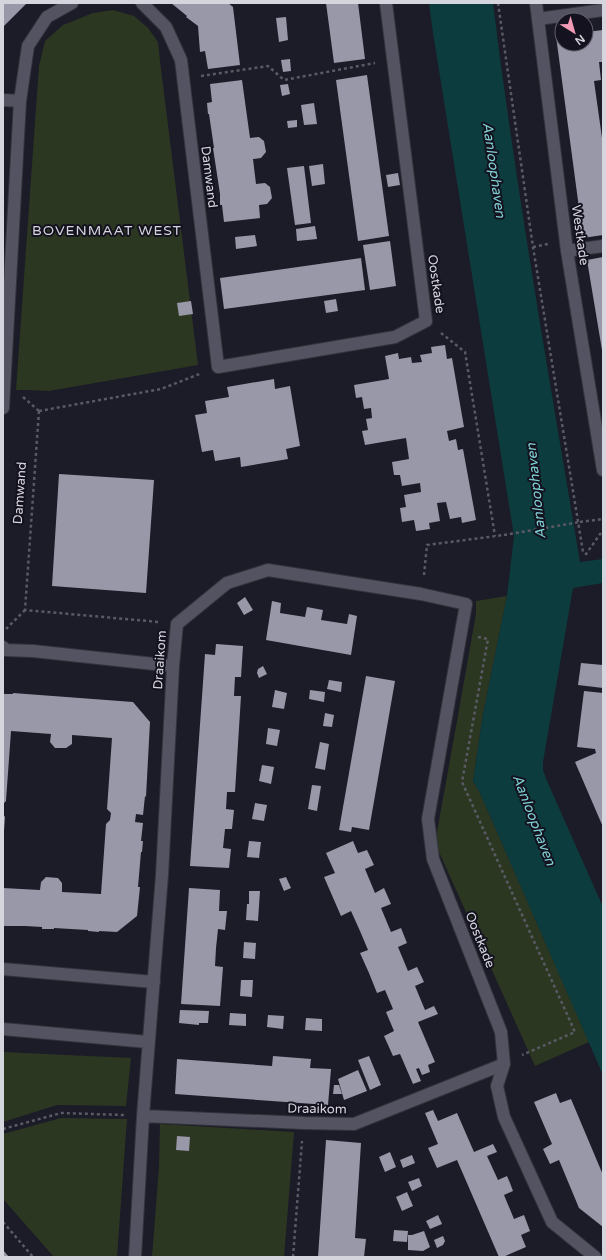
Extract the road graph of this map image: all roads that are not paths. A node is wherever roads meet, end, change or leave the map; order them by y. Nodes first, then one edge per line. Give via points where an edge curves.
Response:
1 (72, 3) edge
2 (142, 3) edge
3 (386, 3) edge
4 (536, 3) edge
5 (603, 10) edge
6 (538, 19) junction
7 (3, 100) edge
8 (20, 101) junction
9 (603, 246) edge
10 (567, 251) junction
11 (218, 367) joint
12 (4, 381) edge
13 (3, 408) edge
14 (603, 470) edge
15 (466, 604) joint
16 (3, 647) edge
17 (173, 666) junction
18 (3, 969) edge
19 (154, 982) junction
20 (3, 1029) edge
21 (148, 1042) junction
22 (504, 1064) junction
23 (143, 1116) junction
24 (135, 1257) edge
25 (595, 1257) edge

1 - 8 street via 47,17 28,46
2 - 11 street, Damwand via 166,27 181,60
3 - 11 street, Oostkade via 426,321 395,337
4 - 6 street, Westkade
5 - 6 street
6 - 10 street, Westkade
7 - 8 street
8 - 12 street
9 - 10 street
10 - 14 street, Westkade
12 - 13 street
15 - 17 street, Draaikom via 421,594 268,570 227,583 177,624
15 - 22 street, Oostkade via 428,819 433,859 501,1032
16 - 17 street via 6,650
17 - 19 street, Draaikom
18 - 19 street
19 - 21 street, Draaikom
20 - 21 street
21 - 23 street, Draaikom
22 - 23 street, Draaikom via 354,1124
22 - 25 street, Oostkade via 497,1086 504,1117 552,1222
23 - 24 street, Draaikom

